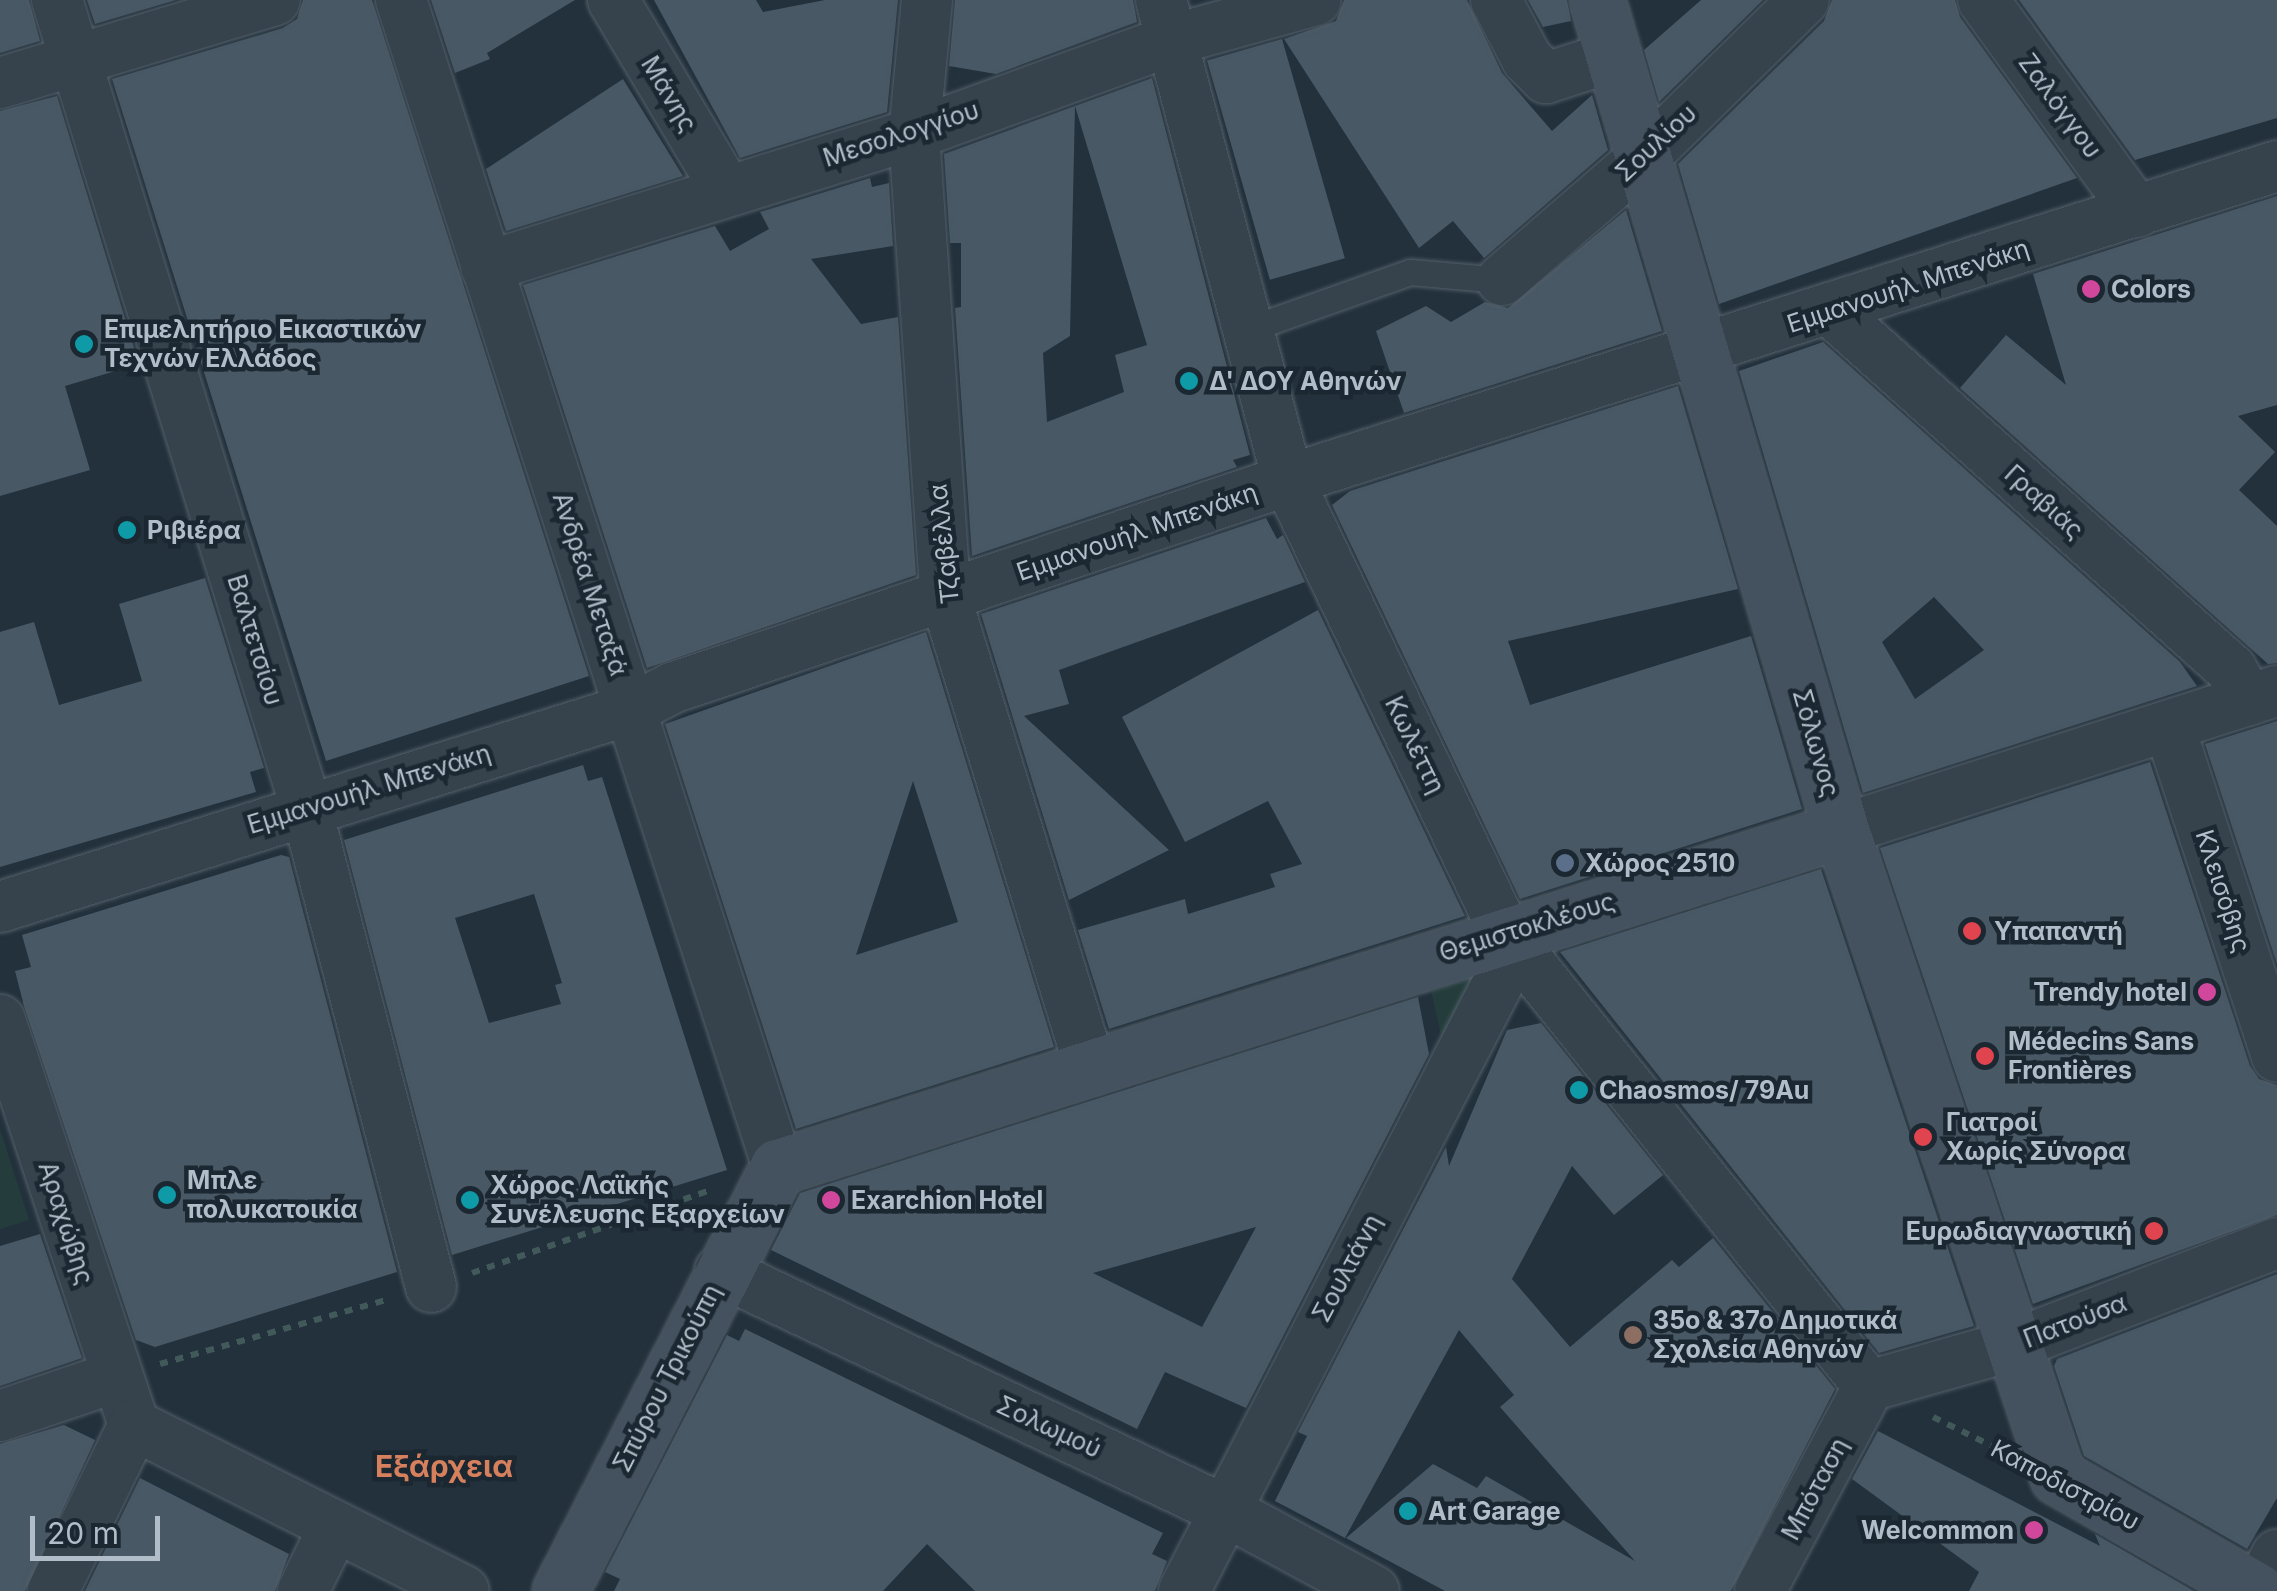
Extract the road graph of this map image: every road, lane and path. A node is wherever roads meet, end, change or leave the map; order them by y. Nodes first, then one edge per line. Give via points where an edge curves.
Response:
1 (57, 0) edge
2 (275, 0) edge
3 (401, 0) edge
4 (613, 0) edge
5 (927, 0) edge
6 (1316, 0) edge
7 (1496, 0) edge
8 (1597, 0) edge
9 (1804, 0) edge
10 (1983, 0) edge
11 (1167, 20) edge
12 (1614, 56) junction
13 (77, 60) junction
14 (0, 83) edge
15 (914, 134) junction
16 (1644, 157) junction
17 (2277, 166) edge
18 (725, 188) junction
19 (2137, 212) junction
20 (486, 267) junction
21 (1502, 280) joint
22 (1831, 311) junction
23 (1249, 330) junction
24 (1701, 353) junction
25 (1288, 480) junction
26 (946, 599) junction
27 (2263, 696) edge
28 (631, 709) junction
29 (2169, 726) junction
30 (306, 808) junction
31 (1842, 830) junction
32 (0, 907) edge
33 (1510, 940) junction
34 (0, 1020) edge
35 (2277, 1057) edge
36 (1091, 1069) junction
37 (778, 1167) junction
38 (2277, 1243) edge
39 (720, 1271) junction
40 (431, 1287) dead end
41 (2010, 1346) junction
42 (116, 1377) junction
43 (1869, 1386) junction
44 (0, 1416) edge
45 (134, 1424) junction
46 (2058, 1478) junction
47 (1226, 1511) junction
48 (336, 1526) junction
49 (2277, 1555) edge
50 (52, 1591) edge
51 (303, 1591) edge
52 (464, 1591) edge
53 (560, 1591) edge
54 (1184, 1591) edge
55 (1374, 1591) edge
56 (1760, 1591) edge
57 (2257, 1591) edge

1 - 13 street, Βαλτετσίου
2 - 13 street
3 - 20 street, Ανδρέα Μεταξά
4 - 18 street, Μάνης
5 - 15 street, Τζαβέλλα
6 - 11 street, Μεσολογγίου
7 - 12 street via 1527,59 1546,78
8 - 12 main road, Σόλωνος
9 - 16 street, Σουλίου
10 - 19 street, Ζαλόγγου
11 - 15 street, Μεσολογγίου
11 - 23 street, Κωλέττη
12 - 16 main road, Σόλωνος
13 - 14 street
13 - 30 street, Βαλτετσίου
15 - 18 street, Μεσολογγίου
15 - 26 street, Τζαβέλλα
16 - 21 street, Σουλίου
16 - 24 main road, Σόλωνος
17 - 19 street, Εμμανουήλ Μπενάκη
18 - 20 street, Μεσολογγίου
19 - 22 street, Εμμανουήλ Μπενάκη
20 - 28 street, Ανδρέα Μεταξά
21 - 23 lane via 1410,272
22 - 24 street, Εμμανουήλ Μπενάκη
22 - 27 street, Γραβιάς
23 - 25 street, Κωλέττη
24 - 25 street, Εμμανουήλ Μπενάκη
24 - 31 main road, Σόλωνος
25 - 26 street, Εμμανουήλ Μπενάκη
25 - 33 street, Κωλέττη
26 - 28 street, Εμμανουήλ Μπενάκη via 672,688
26 - 36 street, Τζαβέλλα
27 - 29 street, Θεμιστοκλέους
28 - 30 street, Εμμανουήλ Μπενάκη
28 - 37 street, Ανδρέα Μεταξά
29 - 31 street, Θεμιστοκλέους
29 - 35 street, Κλεισόβης
30 - 32 street, Εμμανουήλ Μπενάκη
30 - 40 street, Βαλτετσίου
31 - 33 main road, Θεμιστοκλέους
31 - 41 main road, Σόλωνος
33 - 36 main road, Θεμιστοκλέους
33 - 43 street, Κωλέττη
33 - 47 street, Σουλτάνη
34 - 42 street, Αραχώβης
36 - 37 main road, Θεμιστοκλέους
37 - 39 main road, Σπύρου Τρικούπη
38 - 41 street, Πατούσα
39 - 47 street, Σολωμού via 1185,1473
39 - 53 main road, Σπύρου Τρικούπη
41 - 43 street, Πατούσα
41 - 46 main road, Σόλωνος
42 - 44 street
42 - 45 street, Αραχώβης
43 - 46 path, Καποδιστρίου
43 - 56 street, Μπόταση
45 - 48 street
45 - 50 street
46 - 57 main road, Καποδιστρίου
47 - 54 street, Σουλτάνη
47 - 55 street, Σολωμού
48 - 51 street
48 - 52 street
49 - 57 street

